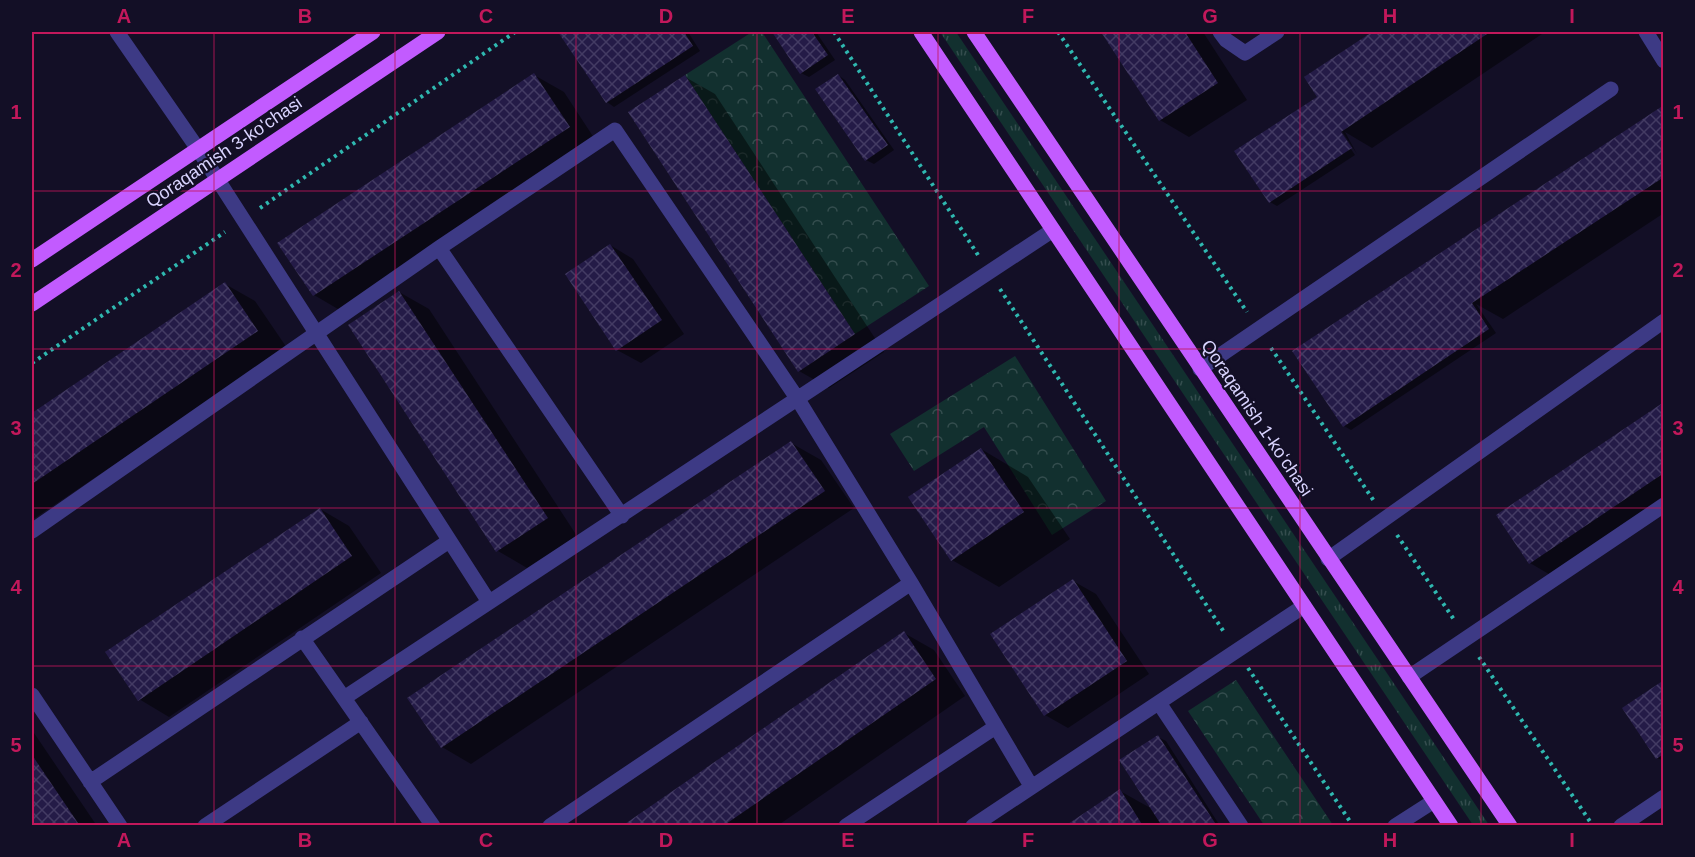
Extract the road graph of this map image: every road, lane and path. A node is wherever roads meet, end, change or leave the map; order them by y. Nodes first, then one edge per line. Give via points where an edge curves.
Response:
1 (117, 32) edge
2 (373, 32) edge
3 (438, 32) edge
4 (515, 32) edge
5 (834, 32) edge
6 (921, 32) edge
7 (974, 32) edge
8 (1058, 32) edge
9 (1220, 32) edge
10 (1276, 32) edge
11 (1646, 32) edge
12 (1664, 61) edge
13 (1611, 89) dead end
14 (198, 149) junction
15 (218, 180) junction
16 (243, 220) junction
17 (1053, 230) junction
18 (439, 248) junction
19 (32, 260) edge
20 (989, 273) junction
21 (32, 304) edge
22 (1664, 321) edge
23 (1258, 330) junction
24 (316, 333) junction
25 (32, 363) edge
26 (1200, 369) junction
27 (797, 398) junction
28 (1664, 505) edge
29 (622, 516) junction
30 (1386, 518) junction
31 (32, 531) edge
32 (450, 541) junction
33 (1328, 559) junction
34 (911, 583) junction
35 (489, 602) junction
36 (1304, 606) junction
37 (302, 638) junction
38 (1467, 638) junction
39 (1237, 651) junction
40 (1409, 677) junction
41 (32, 695) edge
42 (344, 698) junction
43 (1159, 703) junction
44 (360, 722) junction
45 (994, 728) junction
46 (90, 782) junction
47 (1031, 786) junction
48 (1664, 797) edge
49 (1434, 801) junction
50 (120, 825) edge
51 (205, 825) edge
52 (433, 825) edge
53 (550, 825) edge
54 (846, 825) edge
55 (973, 825) edge
56 (1241, 825) edge
57 (1353, 825) edge
58 (1395, 825) edge
59 (1451, 825) edge
60 (1510, 825) edge
61 (1593, 825) edge
62 (1621, 825) edge

1 - 14 street
2 - 14 main road, Qoraqamish 3-ko'chasi
3 - 15 main road, Qoraqamish 3-ko'chasi
4 - 16 path
5 - 20 path
6 - 17 main road
7 - 26 main road, Qoraqamish 1-koʻchasi
8 - 23 path
9 - 10 street via 1245,53
11 - 12 street
13 - 23 street
14 - 15 street
14 - 19 main road, Qoraqamish 3-ko'chasi
15 - 16 street
15 - 21 main road, Qoraqamish 3-ko'chasi
16 - 24 street
16 - 25 path
17 - 20 street
17 - 36 main road
18 - 24 street
18 - 27 street via 615,130
18 - 29 street
20 - 27 street
20 - 39 path
22 - 30 street
23 - 26 street
23 - 30 path
24 - 31 street
24 - 32 street
26 - 33 main road, Qoraqamish 1-koʻchasi
27 - 29 street
27 - 34 street
28 - 38 street
29 - 35 street
30 - 33 street
30 - 38 path
32 - 35 street
32 - 37 street
33 - 40 main road, Qoraqamish 1-koʻchasi
34 - 45 street
34 - 53 street
35 - 42 street
36 - 39 street
36 - 49 main road
37 - 42 street
37 - 46 street
38 - 40 street
38 - 61 path
39 - 43 street
39 - 57 path
40 - 60 main road, Qoraqamish 1-koʻchasi
41 - 46 street
42 - 44 street
43 - 47 street
43 - 56 street
44 - 51 street
44 - 52 street
45 - 47 street
45 - 54 street
46 - 50 street
47 - 55 street
48 - 62 street
49 - 58 street
49 - 59 main road

